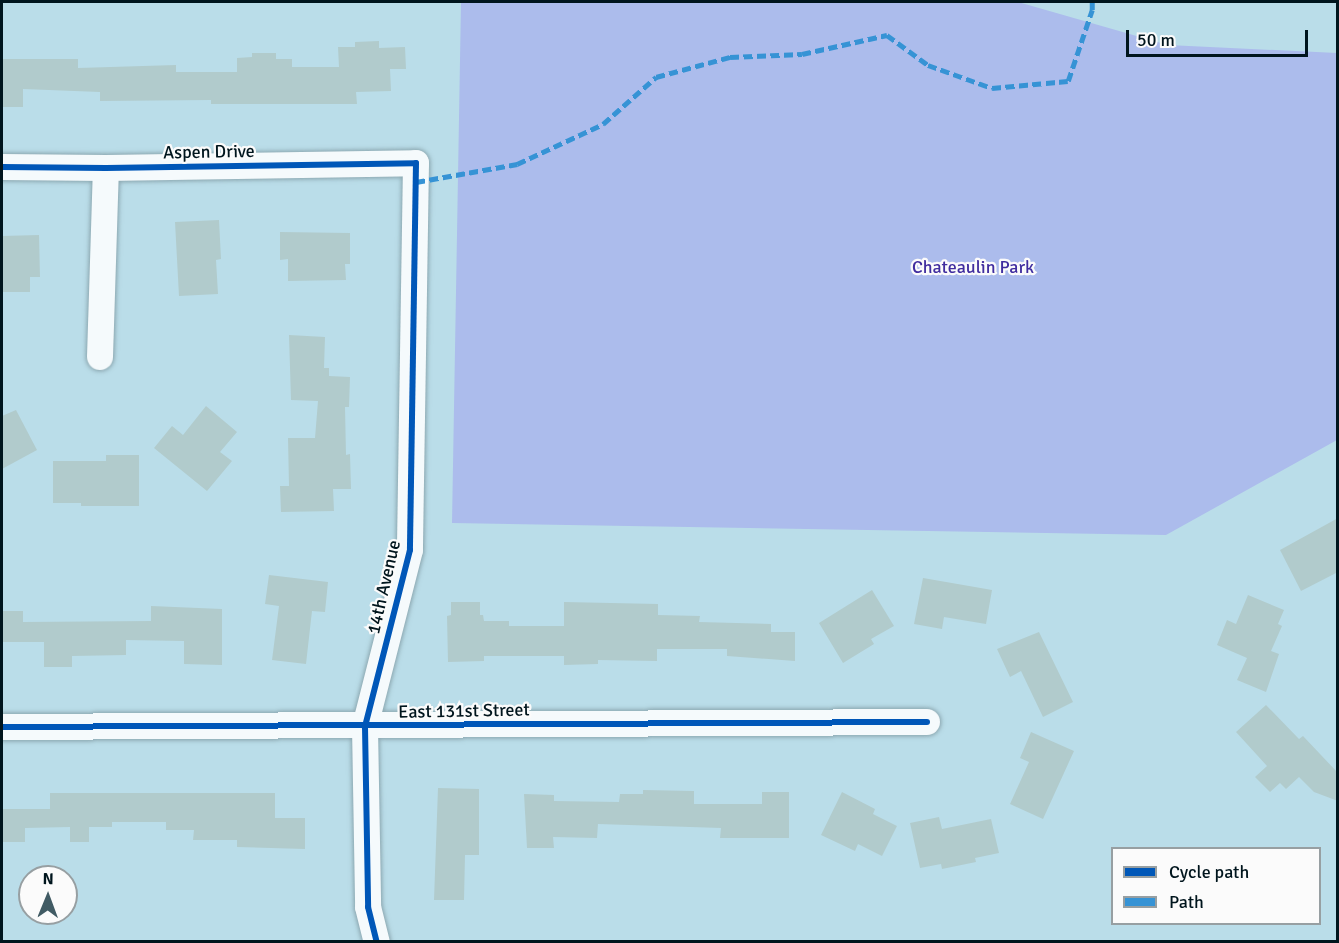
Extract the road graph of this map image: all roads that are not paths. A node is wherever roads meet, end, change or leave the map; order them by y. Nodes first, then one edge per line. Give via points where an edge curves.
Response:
1 (416, 163) joint
2 (2, 167) edge
3 (106, 168) junction
4 (100, 357) dead end
5 (927, 722) dead end
6 (2, 727) edge
7 (365, 727) junction
8 (377, 942) edge

1 - 3 street, Aspen Drive
1 - 7 street, 14th Avenue via 410,550
2 - 3 street, Aspen Drive
3 - 4 street
5 - 7 street, East 131st Street
6 - 7 street, East 131st Street
7 - 8 street, 14th Avenue via 368,907

